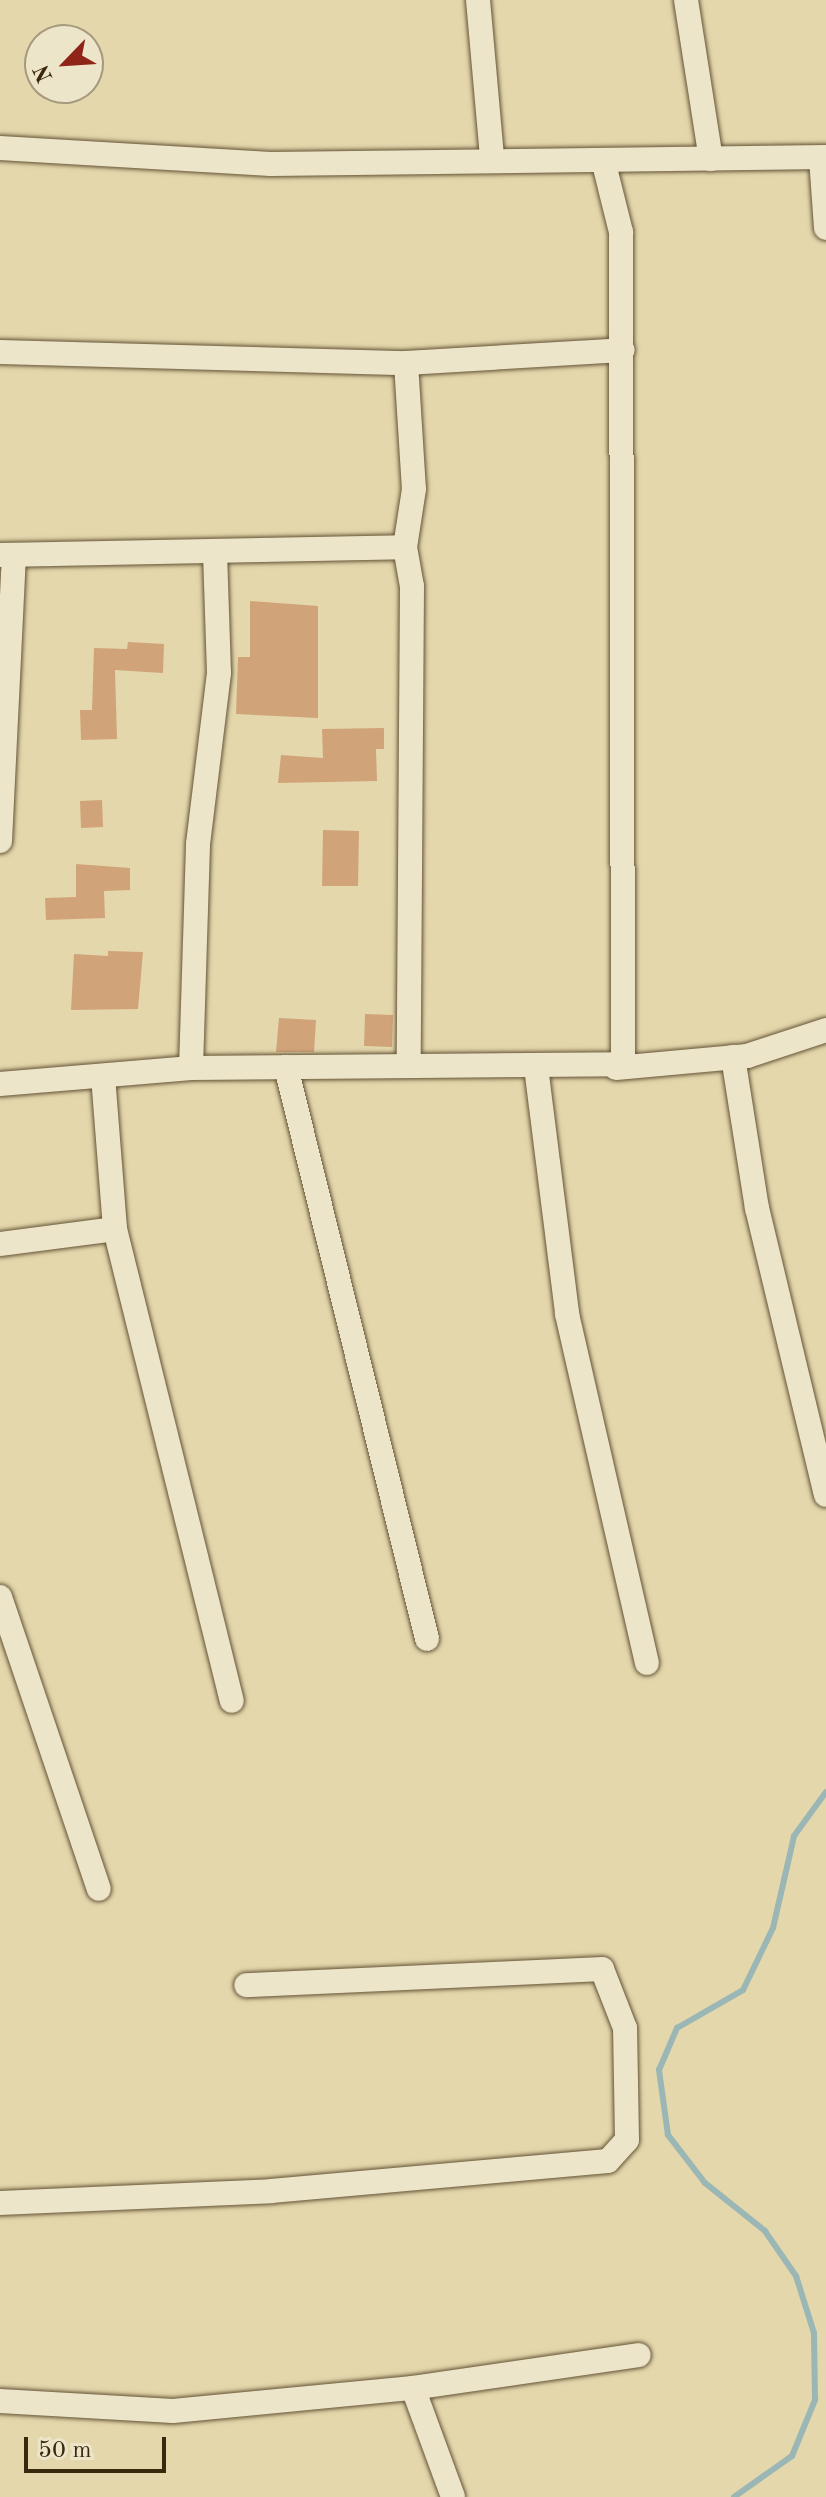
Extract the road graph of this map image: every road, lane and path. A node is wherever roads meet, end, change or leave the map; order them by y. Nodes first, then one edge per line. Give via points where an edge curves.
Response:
1 (478, 0) edge
2 (686, 0) edge
3 (0, 148) edge
4 (492, 158) junction
5 (823, 158) edge
6 (711, 159) junction
7 (603, 160) junction
8 (826, 228) edge
9 (623, 350) junction
10 (0, 352) edge
11 (406, 363) junction
12 (405, 547) junction
13 (215, 552) junction
14 (7, 555) edge
15 (0, 841) edge
16 (826, 1030) edge
17 (733, 1057) junction
18 (409, 1064) junction
19 (286, 1067) junction
20 (536, 1067) junction
21 (191, 1068) junction
22 (616, 1068) junction
23 (103, 1076) junction
24 (0, 1084) edge
25 (115, 1229) junction
26 (0, 1244) edge
27 (826, 1495) edge
28 (0, 1597) edge
29 (427, 1639) dead end
30 (647, 1663) dead end
31 (232, 1701) dead end
32 (99, 1889) dead end
33 (246, 1985) dead end
34 (0, 2203) edge
35 (639, 2355) dead end
36 (413, 2388) junction
37 (0, 2401) edge
38 (453, 2497) edge

1 - 4 street
2 - 6 street
3 - 4 street via 271,164
4 - 7 street
5 - 6 street
5 - 8 street
6 - 7 street
7 - 9 street via 621,232
9 - 11 street
9 - 22 street via 625,1057
10 - 11 street
11 - 12 street via 414,489
12 - 13 street
12 - 18 street via 412,586
13 - 14 street
13 - 21 street via 219,673 198,844
14 - 15 street
16 - 17 street
17 - 22 street
17 - 27 street via 757,1208
18 - 19 street
18 - 20 street
19 - 21 street
19 - 29 street
20 - 22 street
20 - 30 street via 567,1314
21 - 23 street
23 - 24 street
23 - 25 street
25 - 26 street
25 - 31 street
28 - 32 street
33 - 34 street via 602,1969 625,2028 627,2140 608,2161 271,2191
35 - 36 street
36 - 37 street via 173,2411
36 - 38 street

